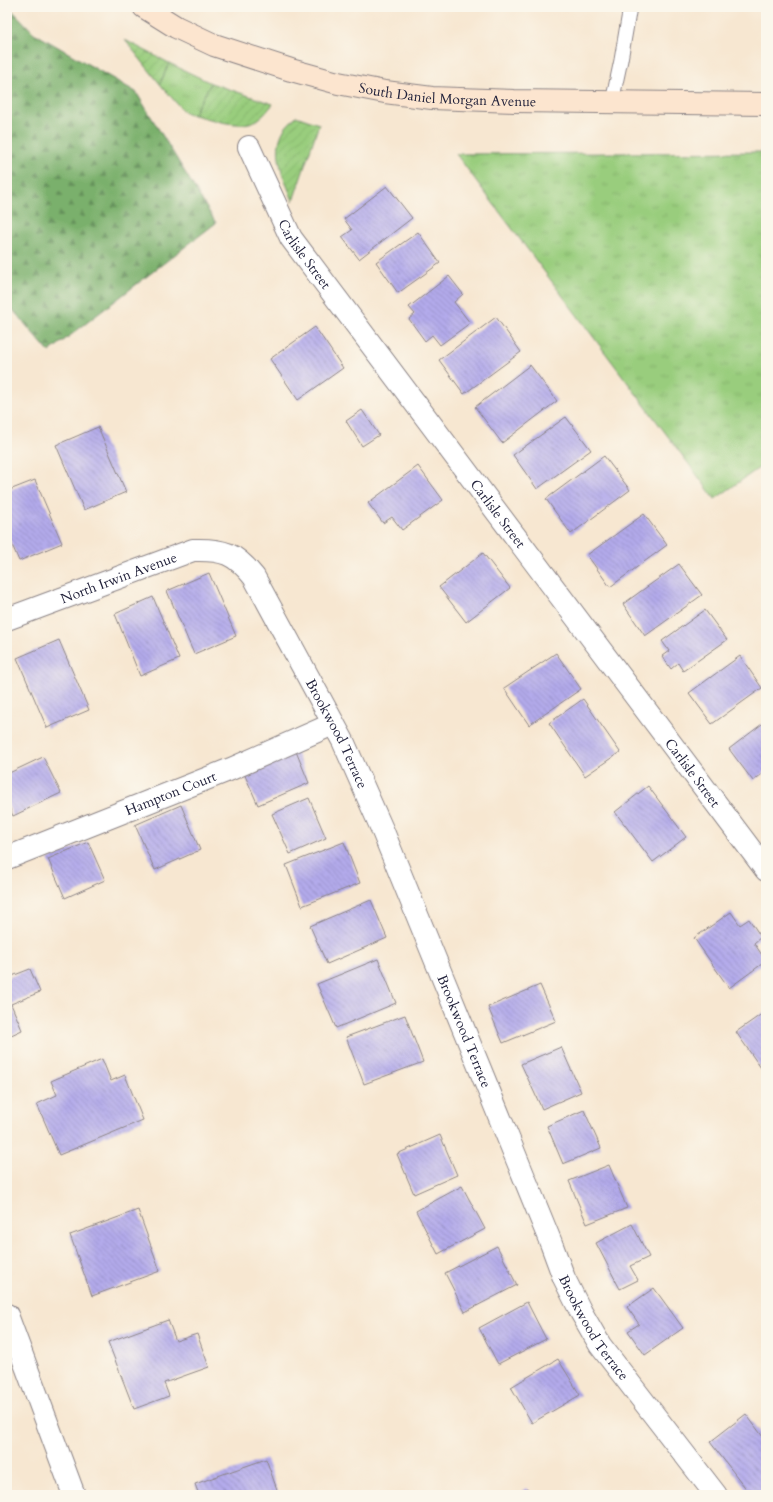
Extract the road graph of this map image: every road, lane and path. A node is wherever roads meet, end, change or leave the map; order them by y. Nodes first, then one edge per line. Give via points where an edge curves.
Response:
1 (144, 7) edge
2 (630, 7) edge
3 (612, 102) junction
4 (766, 104) edge
5 (249, 147) dead end
6 (232, 556) joint
7 (7, 619) edge
8 (333, 724) junction
9 (7, 858) edge
10 (766, 870) edge
11 (7, 1317) edge
12 (74, 1495) edge
13 (716, 1495) edge

1 - 3 main road, South Daniel Morgan Avenue via 176,27 214,45 322,78 384,92 432,98
2 - 3 lane
3 - 4 main road, South Daniel Morgan Avenue
5 - 10 street, Carlisle Street via 291,238
6 - 7 street, North Irwin Avenue via 213,550 194,550
6 - 8 street, Brookwood Terrace via 254,576
8 - 9 street, Hampton Court via 231,769
8 - 13 street, Brookwood Terrace via 382,829 564,1278 600,1344
11 - 12 street

